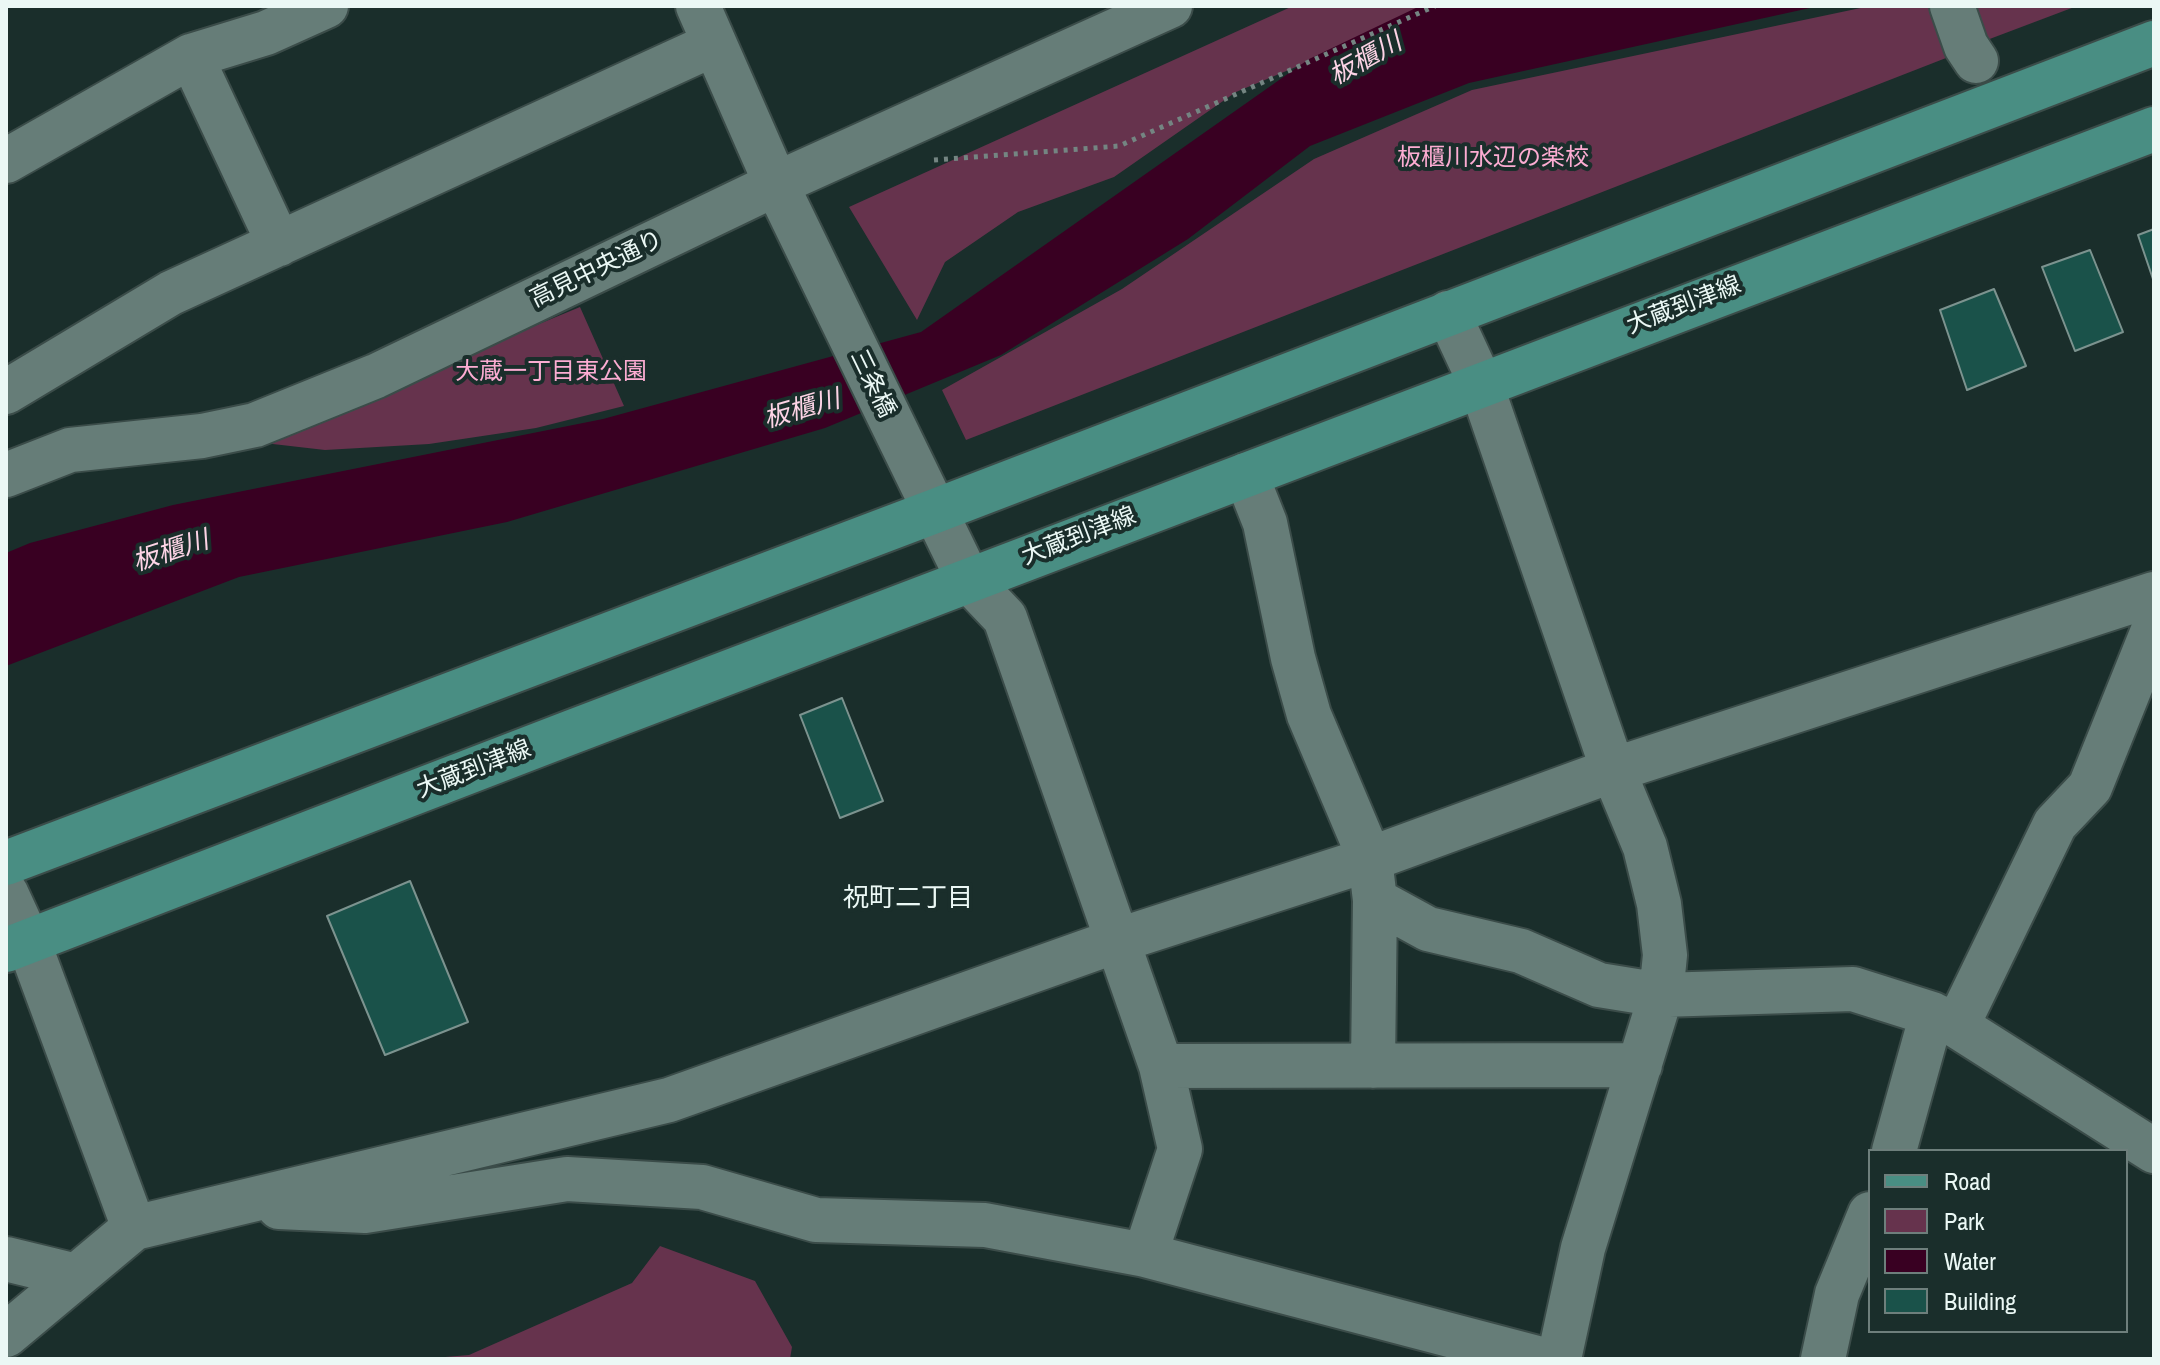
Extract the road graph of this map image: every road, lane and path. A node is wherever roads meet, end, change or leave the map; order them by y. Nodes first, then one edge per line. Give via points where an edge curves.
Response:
1 (326, 6) edge
2 (1170, 6) edge
3 (1435, 6) edge
4 (266, 19) edge
5 (706, 25) edge
6 (2154, 43) edge
7 (191, 56) junction
8 (2154, 129) edge
9 (931, 160) dead end
10 (6, 161) edge
11 (776, 184) junction
12 (279, 244) junction
13 (1448, 313) junction
14 (1480, 382) junction
15 (6, 392) edge
16 (6, 475) edge
17 (1246, 475) junction
18 (935, 511) junction
19 (968, 579) junction
20 (2154, 594) edge
21 (2154, 628) edge
22 (1613, 770) junction
23 (6, 863) edge
24 (1373, 880) junction
25 (6, 893) edge
26 (1116, 941) junction
27 (17, 946) edge
28 (1661, 995) junction
29 (1944, 1020) junction
30 (1640, 1065) junction
31 (1161, 1066) junction
32 (1373, 1066) junction
33 (1895, 1149) edge
34 (2154, 1151) edge
35 (225, 1205) junction
36 (1868, 1219) edge
37 (134, 1228) junction
38 (1145, 1255) junction
39 (6, 1259) edge
40 (76, 1276) junction
41 (6, 1335) edge
42 (1541, 1359) edge
43 (1559, 1359) edge
44 (1823, 1359) edge

1 - 4 street
2 - 11 street, 高見中央通り
3 - 9 path via 1119,146
4 - 7 street
5 - 11 street, 三条橋
5 - 12 street
6 - 13 main road
7 - 10 street
7 - 12 street
8 - 14 main road, 大蔵到津線
11 - 16 street, 高見中央通り via 376,376 255,425 70,450
11 - 18 street, 三条橋
12 - 15 street via 171,293
13 - 14 street
13 - 18 main road
14 - 17 main road, 大蔵到津線
14 - 22 street
17 - 19 main road, 大蔵到津線
17 - 24 street via 1265,523 1309,715
18 - 19 street, 三条橋
18 - 23 main road
19 - 26 street, 三条橋 via 1005,618
19 - 27 main road, 大蔵到津線
20 - 22 street
21 - 29 street via 2090,787 2055,824
22 - 24 street
22 - 28 street via 1645,847 1659,904 1665,955
24 - 26 street
24 - 28 street via 1428,929 1521,951 1599,985
24 - 32 street
25 - 27 street
26 - 31 street, 三条橋
26 - 35 street via 669,1100
27 - 37 street
28 - 29 street via 1853,989
28 - 30 street
29 - 33 street
29 - 34 street
30 - 32 street
30 - 43 street via 1583,1248
31 - 32 street
31 - 38 street, 三条橋 via 1180,1149
35 - 37 street
35 - 38 street via 365,1211 567,1179 702,1187 816,1220 985,1225
36 - 44 street via 1837,1294
37 - 40 street
38 - 42 street
39 - 40 street
40 - 41 street

